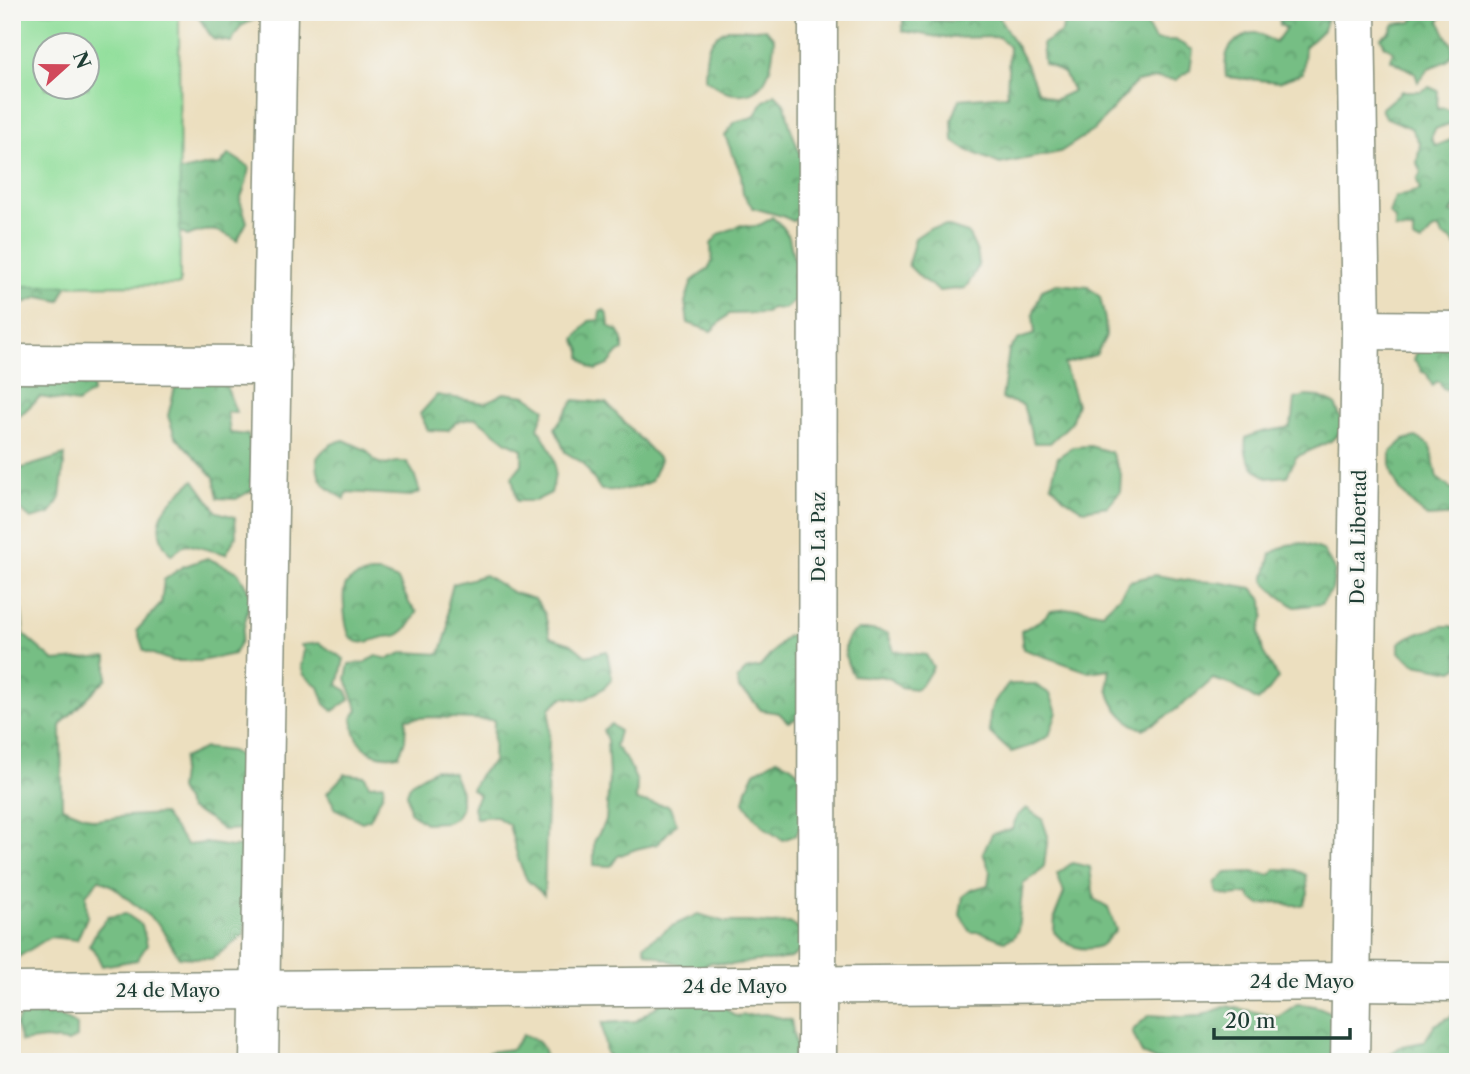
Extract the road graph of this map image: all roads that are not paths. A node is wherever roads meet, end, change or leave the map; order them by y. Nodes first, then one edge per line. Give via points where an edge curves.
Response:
1 (278, 12) edge
2 (818, 12) edge
3 (1356, 12) edge
4 (1362, 330) junction
5 (1458, 331) edge
6 (12, 364) edge
7 (272, 365) junction
8 (1350, 981) junction
9 (1458, 982) edge
10 (818, 985) junction
11 (259, 990) junction
12 (12, 992) edge
13 (259, 1062) edge
14 (817, 1062) edge
15 (1350, 1062) edge

1 - 7 street
2 - 10 street, De La Paz
3 - 4 street, De La Libertad
4 - 5 street
4 - 8 street, De La Libertad
6 - 7 street
7 - 11 street
8 - 9 street, 24 de Mayo
8 - 10 street, 24 de Mayo
8 - 15 street, De La Libertad
10 - 11 street, 24 de Mayo
10 - 14 street, De La Paz
11 - 12 street, 24 de Mayo
11 - 13 street

